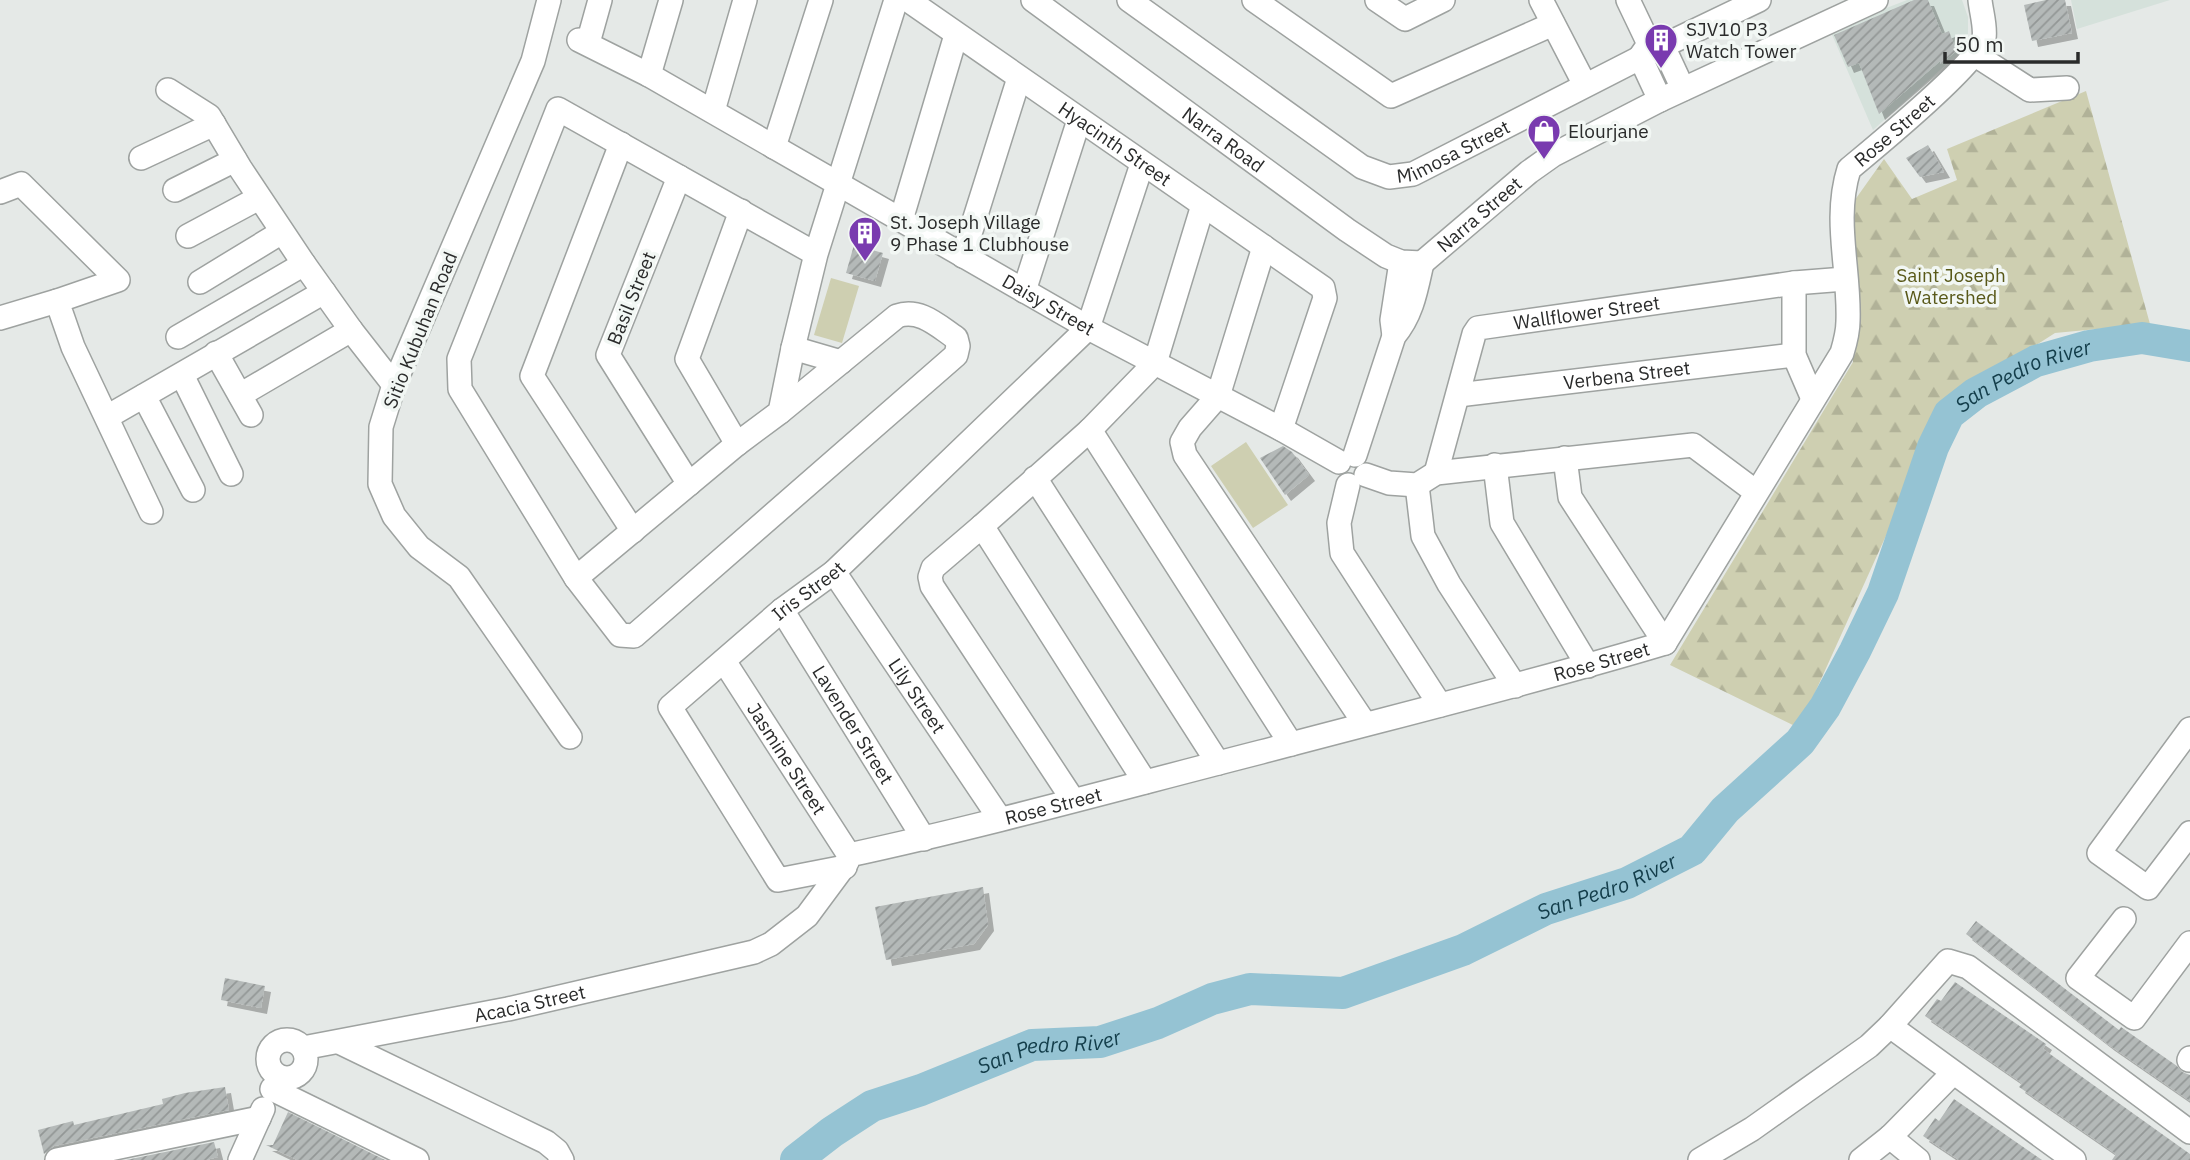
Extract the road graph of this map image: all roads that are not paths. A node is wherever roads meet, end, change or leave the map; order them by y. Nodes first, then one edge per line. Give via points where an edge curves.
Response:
1 (549, 0) edge
2 (600, 0) edge
3 (671, 0) edge
4 (745, 0) edge
5 (821, 0) edge
6 (896, 0) edge
7 (908, 0) edge
8 (1033, 0) edge
9 (1129, 0) edge
10 (1254, 0) edge
11 (1377, 0) edge
12 (1443, 0) edge
13 (1541, 0) edge
14 (1628, 0) edge
15 (1759, 0) edge
16 (1876, 0) edge
17 (1980, 0) edge
18 (1733, 6) edge
19 (1553, 24) junction
20 (957, 35) junction
21 (1651, 49) junction
22 (1975, 54) junction
23 (649, 75) junction
24 (1019, 78) junction
25 (1585, 85) junction
26 (2067, 88) dead end
27 (1683, 89) junction
28 (168, 90) dead end
29 (1660, 100) junction
30 (713, 111) junction
31 (1079, 120) junction
32 (214, 124) junction
33 (621, 144) junction
34 (774, 147) junction
35 (141, 158) dead end
36 (234, 160) junction
37 (1142, 164) junction
38 (680, 177) junction
39 (838, 184) junction
40 (174, 190) dead end
41 (0, 192) edge
42 (259, 198) junction
43 (1203, 205) junction
44 (741, 211) junction
45 (901, 220) junction
46 (282, 232) junction
47 (188, 236) dead end
48 (1264, 247) junction
49 (816, 254) junction
50 (963, 256) junction
51 (1411, 263) junction
52 (304, 264) junction
53 (1845, 279) junction
54 (200, 282) dead end
55 (1794, 283) junction
56 (1024, 291) junction
57 (324, 292) junction
58 (57, 302) junction
59 (0, 318) edge
60 (1088, 327) junction
61 (351, 330) junction
62 (178, 337) dead end
63 (793, 348) junction
64 (216, 353) junction
65 (1794, 355) junction
66 (841, 362) junction
67 (1155, 363) junction
68 (182, 375) junction
69 (394, 385) junction
70 (1458, 395) junction
71 (144, 396) junction
72 (1218, 396) junction
73 (1813, 399) junction
74 (780, 412) junction
75 (107, 417) junction
76 (1281, 429) junction
77 (1090, 430) junction
78 (737, 443) junction
79 (1565, 458) junction
80 (1495, 465) junction
81 (1352, 469) junction
82 (231, 474) dead end
83 (1035, 478) junction
84 (1427, 479) junction
85 (689, 484) junction
86 (193, 490) dead end
87 (1756, 492) junction
88 (151, 512) dead end
89 (982, 526) junction
90 (633, 531) junction
91 (834, 572) junction
92 (576, 578) junction
93 (782, 610) junction
94 (1665, 643) junction
95 (724, 661) junction
96 (1588, 666) junction
97 (1515, 686) junction
98 (1440, 705) junction
99 (1365, 724) junction
100 (2190, 729) edge
101 (570, 737) dead end
102 (1291, 744) junction
103 (1218, 763) junction
104 (1145, 782) junction
105 (1073, 800) junction
106 (1000, 819) junction
107 (2190, 833) edge
108 (924, 839) junction
109 (847, 861) junction
110 (778, 880) joint
111 (2124, 919) dead end
112 (2190, 943) edge
113 (1890, 1027) junction
114 (339, 1042) junction
115 (1953, 1073) junction
116 (275, 1082) junction
117 (259, 1118) junction
118 (2190, 1132) edge
119 (1890, 1138) junction
120 (244, 1159) edge
121 (57, 1160) edge
122 (417, 1160) edge
123 (562, 1160) edge
124 (1700, 1160) edge
125 (1861, 1160) edge
126 (1918, 1160) edge
127 (2074, 1160) edge

1 - 69 street, Sitio Kubuhan Road via 533,61
2 - 23 street, Daisy Street via 584,42
3 - 23 street
4 - 30 street
5 - 34 street
6 - 39 street
7 - 20 street, Hyacinth Street
8 - 51 street, Narra Road via 1347,230 1386,257
9 - 25 street, Mimosa Street via 1362,167 1389,177 1413,174
10 - 19 street via 1391,96
11 - 12 street via 1405,19
13 - 19 street
14 - 21 street
15 - 18 street, Mimosa Street
16 - 27 street, Narra Street
17 - 22 street via 1984,38
18 - 21 street, Mimosa Street
19 - 25 street
20 - 24 street, Hyacinth Street
20 - 45 street
21 - 25 street, Mimosa Street
21 - 27 street
21 - 29 street
22 - 26 street via 2031,90
22 - 53 street, Rose Street via 1849,169 1841,218
23 - 30 street, Daisy Street
24 - 31 street, Hyacinth Street
24 - 50 street
27 - 29 street, Narra Street
28 - 32 street
29 - 51 street, Narra Street via 1553,155
30 - 34 street, Daisy Street
31 - 37 street, Hyacinth Street
31 - 56 street
32 - 35 street
32 - 36 street
33 - 38 street
33 - 90 street via 532,376
33 - 92 street via 558,109 459,359 460,389
34 - 39 street, Daisy Street
36 - 40 street
36 - 42 street
37 - 43 street, Hyacinth Street
37 - 60 street
38 - 44 street
38 - 85 street, Basil Street via 608,355
39 - 45 street, Daisy Street
39 - 49 street
41 - 58 street via 21,184 118,280
42 - 46 street
42 - 47 street
43 - 48 street, Hyacinth Street
43 - 67 street
44 - 49 street
44 - 78 street via 687,359
45 - 50 street, Daisy Street
46 - 52 street
46 - 54 street
48 - 72 street
48 - 76 street, Hyacinth Street via 1323,288 1325,298
49 - 63 street
50 - 56 street, Daisy Street
51 - 81 street via 1392,320 1395,336
52 - 57 street
52 - 62 street
53 - 55 street, Wallflower Street
53 - 73 street, Rose Street via 1848,320 1842,353
55 - 65 street
55 - 70 street, Wallflower Street via 1478,328
56 - 60 street, Daisy Street
57 - 61 street
57 - 64 street
58 - 59 street
58 - 75 street
60 - 67 street, Daisy Street
60 - 91 street, Iris Street
61 - 64 street via 246,405
61 - 69 street
63 - 66 street
63 - 74 street
64 - 68 street
65 - 70 street, Verbena Street
65 - 73 street
66 - 74 street
66 - 92 street via 908,312 957,338 956,355 634,636 620,635
67 - 72 street, Daisy Street
67 - 77 street
68 - 71 street
68 - 82 street
69 - 101 street, Sitio Kubuhan Road via 381,427 380,472 380,484 394,516 419,547 459,577
70 - 84 street, Wallflower Street
71 - 75 street
71 - 86 street
72 - 76 street, Daisy Street
72 - 99 street via 1182,442 1185,455
73 - 87 street, Rose Street
74 - 78 street
75 - 88 street
76 - 81 street, Daisy Street
77 - 83 street
77 - 102 street
78 - 85 street
79 - 80 street, Daisy Street
79 - 87 street, Daisy Street via 1693,445
79 - 94 street via 1570,497
80 - 84 street, Daisy Street
80 - 96 street via 1502,523
81 - 84 street, Daisy Street via 1389,484
81 - 98 street via 1339,523 1342,553
83 - 89 street
83 - 103 street
84 - 97 street via 1423,536
85 - 90 street
87 - 94 street, Rose Street
89 - 104 street
89 - 105 street via 933,568 932,586
90 - 92 street
91 - 93 street, Iris Street
91 - 106 street, Lily Street
93 - 95 street, Iris Street
93 - 108 street, Lavender Street
94 - 96 street, Rose Street
95 - 109 street, Jasmine Street
95 - 110 street, Iris Street via 670,707
96 - 97 street, Rose Street
97 - 98 street, Rose Street
98 - 99 street, Rose Street
99 - 102 street, Rose Street
100 - 107 street via 2099,853 2148,888
102 - 103 street, Rose Street
103 - 104 street, Rose Street
104 - 105 street, Rose Street
105 - 106 street, Rose Street
106 - 108 street, Rose Street
108 - 109 street, Rose Street
109 - 110 street, Rose Street
109 - 114 street, Acacia Street via 807,916 754,952 508,1009
111 - 112 street via 2078,978 2134,1018
113 - 115 street
113 - 118 street via 1940,968 1948,961 1958,963
113 - 124 street via 1762,1122
114 - 116 street, Acacia Street via 303,1048 285,1040 273,1046 268,1058
114 - 123 street via 546,1143
115 - 119 street
115 - 127 street
116 - 117 street
116 - 122 street
117 - 120 street
117 - 121 street
119 - 125 street
119 - 126 street

